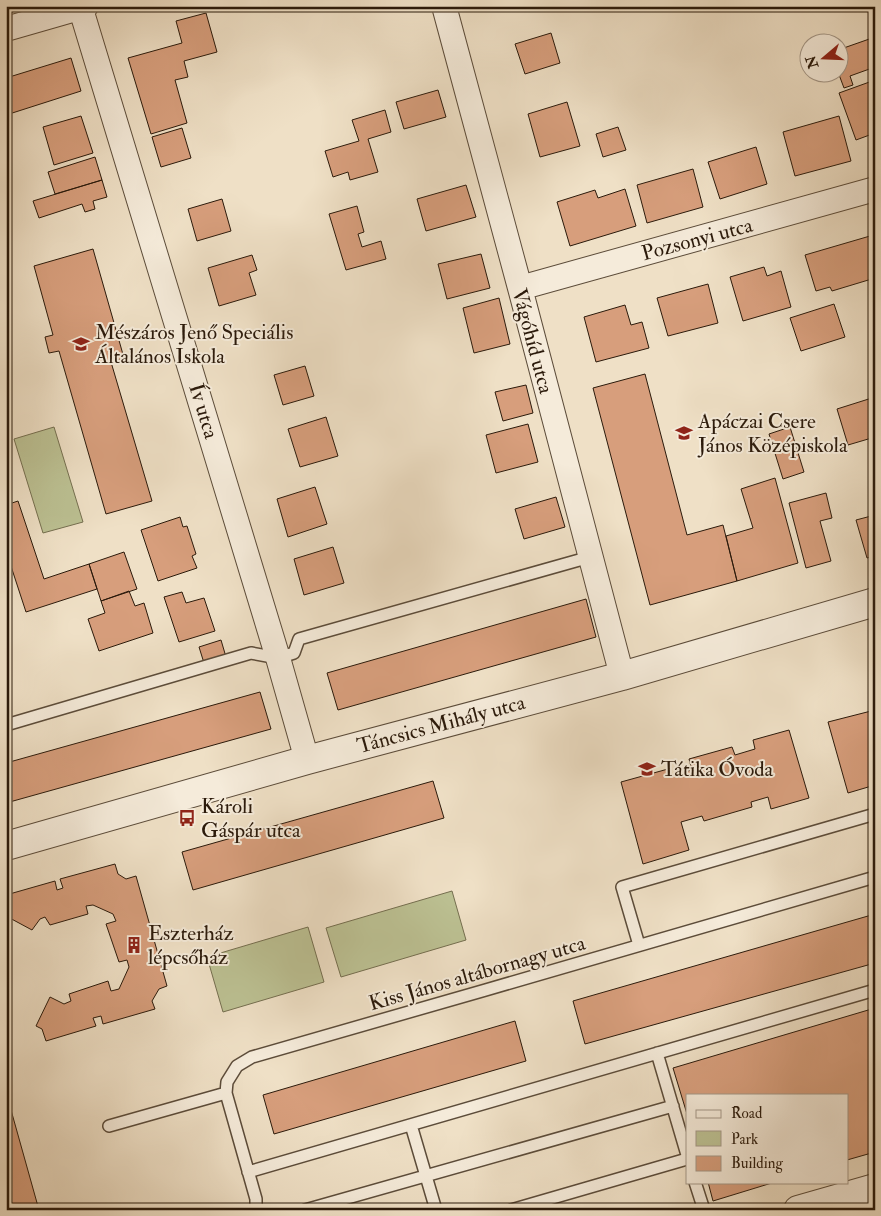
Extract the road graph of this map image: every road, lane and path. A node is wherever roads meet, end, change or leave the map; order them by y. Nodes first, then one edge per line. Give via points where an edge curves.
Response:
1 (444, 6) edge
2 (82, 7) edge
3 (6, 29) edge
4 (875, 189) edge
5 (520, 288) junction
6 (590, 557) junction
7 (875, 602) edge
8 (278, 658) junction
9 (622, 676) junction
10 (6, 724) edge
11 (307, 760) junction
12 (875, 814) edge
13 (6, 846) edge
14 (875, 878) edge
15 (639, 945) junction
16 (875, 990) edge
17 (657, 1053) junction
18 (226, 1093) junction
19 (673, 1106) junction
20 (411, 1125) junction
21 (110, 1126) dead end
22 (686, 1152) edge
23 (686, 1159) edge
24 (248, 1172) junction
25 (426, 1176) junction
26 (696, 1184) edge
27 (875, 1188) edge
28 (256, 1210) edge
29 (305, 1210) edge
30 (436, 1210) edge
31 (511, 1210) edge
32 (704, 1210) edge
33 (798, 1210) edge

1 - 5 street, Vágóhíd utca
2 - 3 street
2 - 8 street, Ív utca
4 - 5 street, Pozsonyi utca
5 - 6 street, Vágóhíd utca
6 - 8 lane via 299,639 294,653
6 - 9 street, Vágóhíd utca
7 - 9 street, Táncsics Mihály utca
8 - 10 lane via 251,653
8 - 11 street, Ív utca
9 - 11 street, Táncsics Mihály utca
11 - 13 street, Táncsics Mihály utca
12 - 15 lane via 622,887
14 - 15 lane, Kiss János altábornagy utca
15 - 18 lane, Kiss János altábornagy utca via 252,1057 237,1066 227,1082
16 - 17 lane
17 - 19 lane
17 - 20 lane
18 - 21 lane
18 - 24 lane
19 - 22 lane
19 - 25 lane
20 - 24 lane
20 - 25 lane
23 - 31 lane
24 - 28 lane
25 - 29 lane
25 - 30 lane
26 - 32 lane
27 - 33 street

